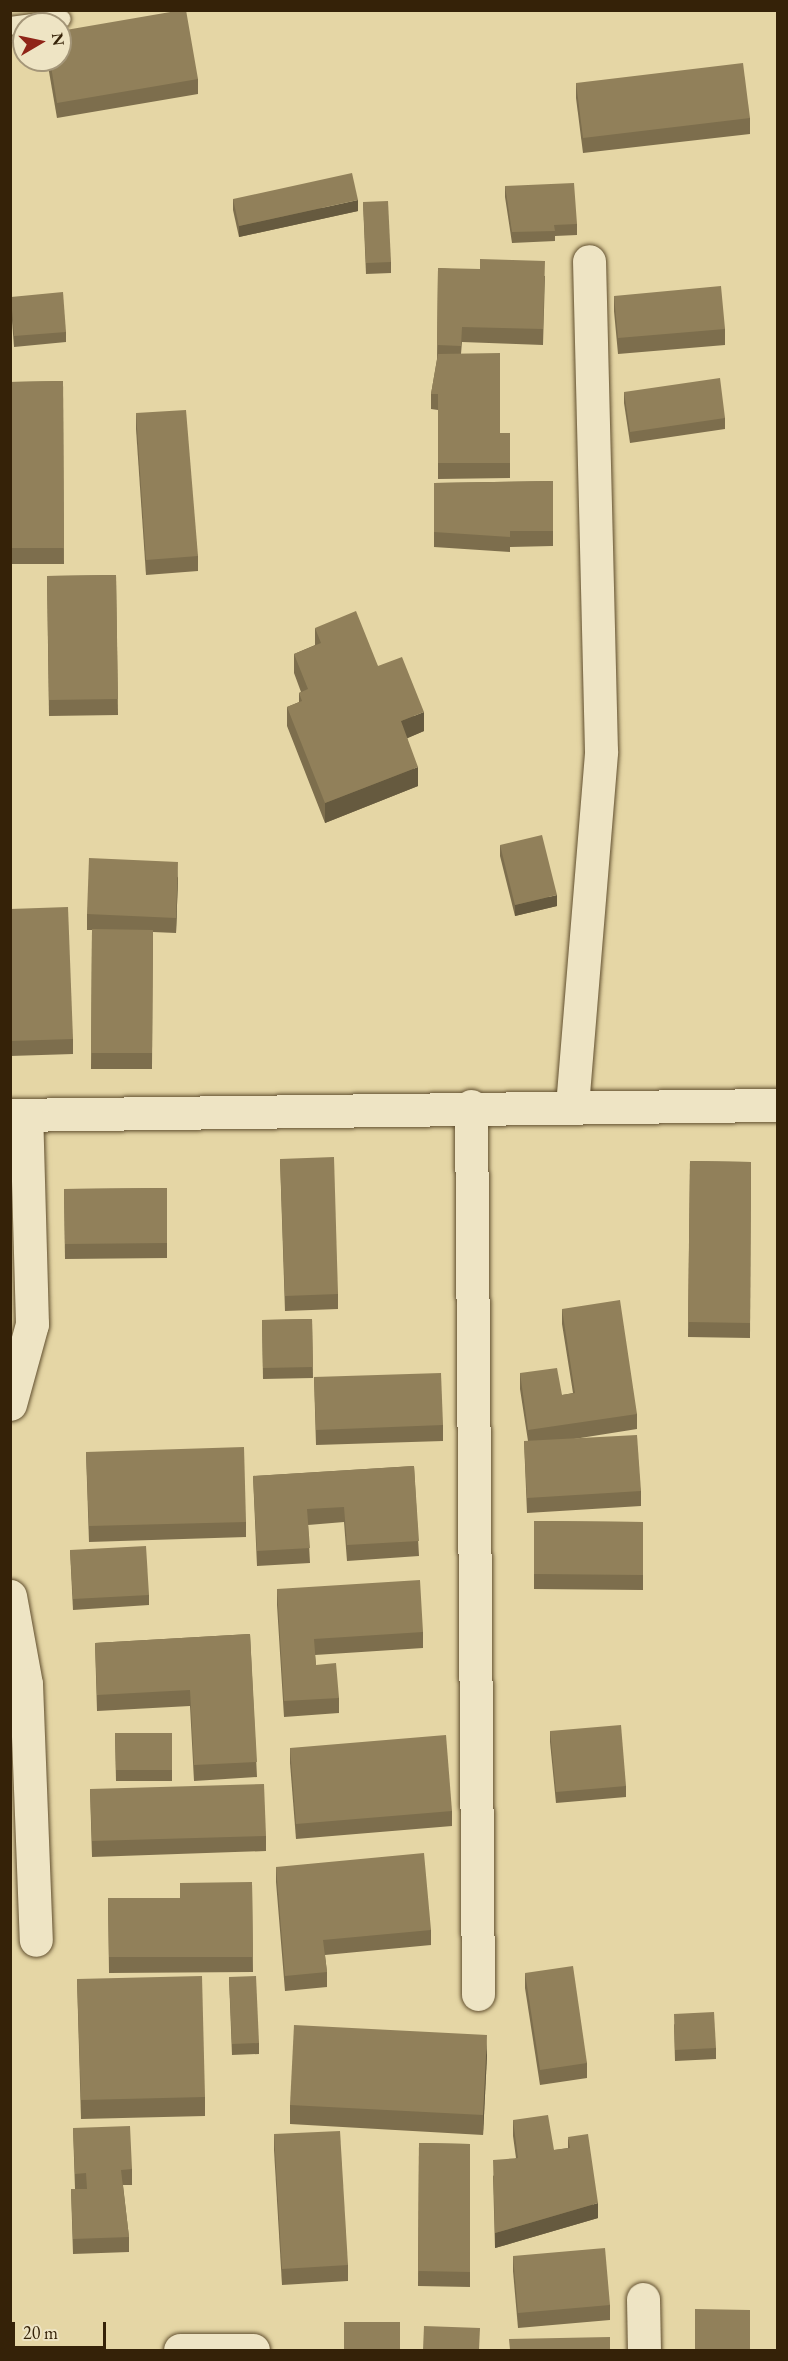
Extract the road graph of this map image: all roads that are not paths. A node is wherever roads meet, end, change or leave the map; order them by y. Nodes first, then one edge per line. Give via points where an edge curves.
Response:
1 (589, 261) dead end
2 (777, 1105) edge
3 (471, 1106) junction
4 (572, 1106) junction
5 (18, 1115) edge
6 (10, 1404) edge
7 (10, 1596) edge
8 (36, 1940) dead end
9 (478, 1994) dead end
10 (643, 2299) dead end
11 (180, 2350) edge
12 (253, 2350) edge
13 (644, 2350) edge

1 - 4 street via 601,751
2 - 4 street
3 - 4 street
3 - 5 street
3 - 9 street
5 - 6 street via 32,1324
7 - 8 street via 26,1684
10 - 13 street
11 - 12 street

